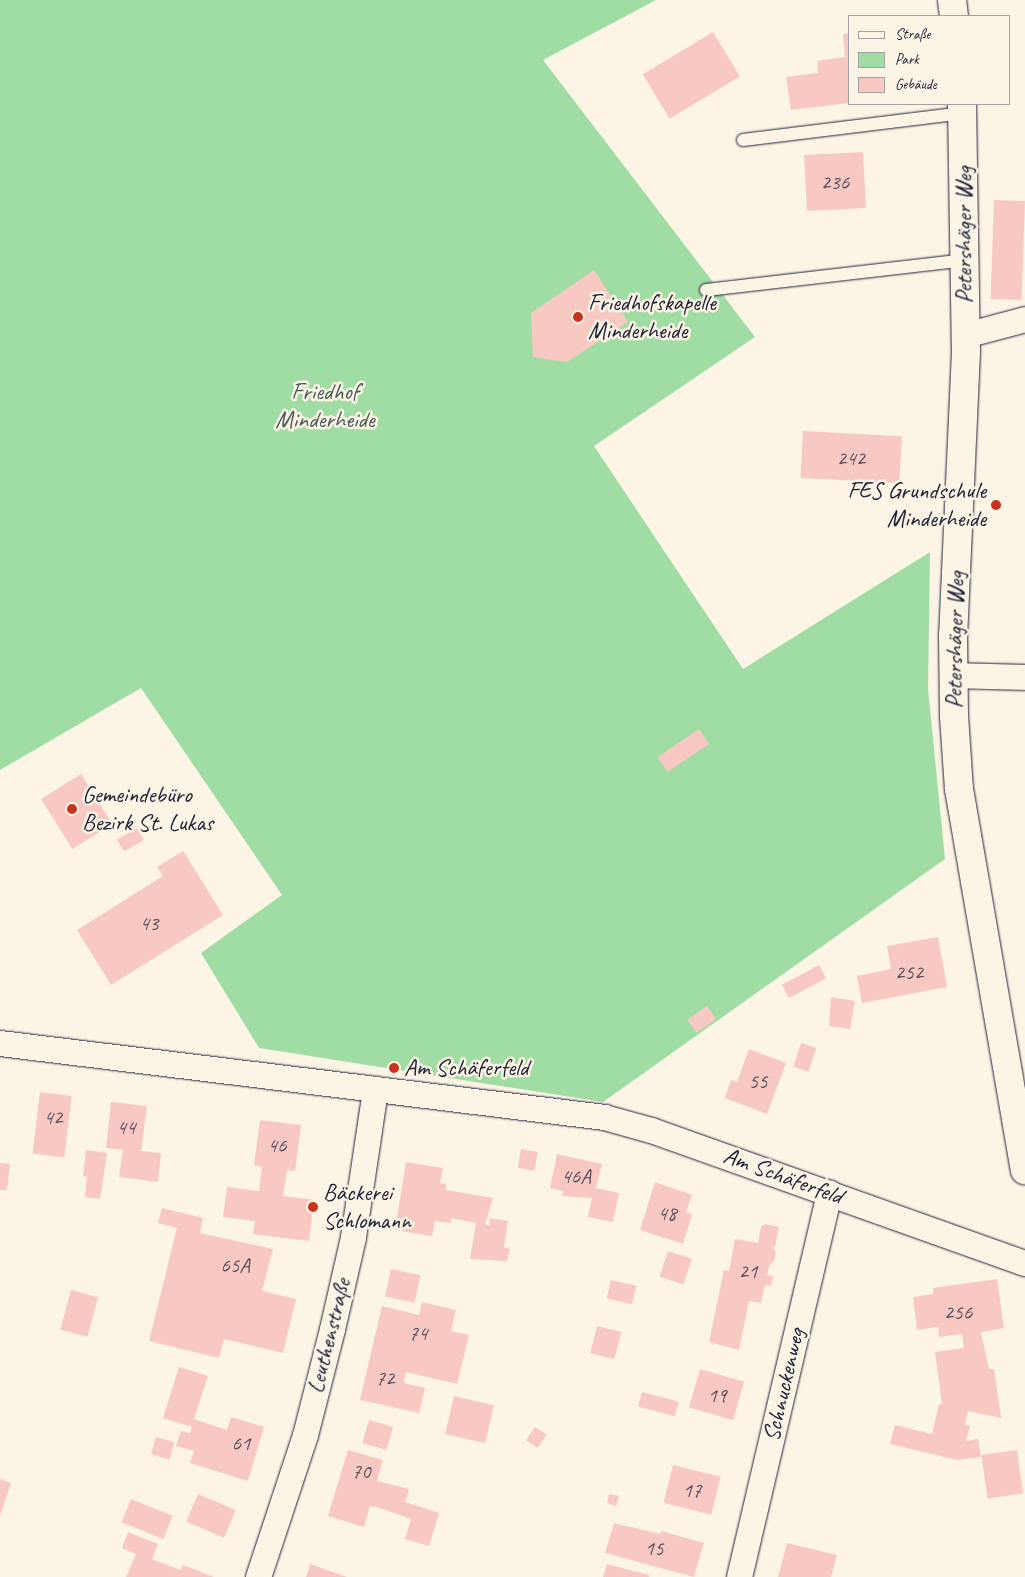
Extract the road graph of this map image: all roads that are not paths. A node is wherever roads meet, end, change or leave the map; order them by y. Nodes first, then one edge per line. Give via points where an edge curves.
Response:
1 (952, 0) edge
2 (954, 15) edge
3 (963, 108) edge
4 (743, 140) dead end
5 (964, 260) junction
6 (706, 290) dead end
7 (1025, 319) edge
8 (965, 335) junction
9 (953, 674) junction
10 (1025, 677) edge
11 (0, 1042) edge
12 (376, 1089) junction
13 (1025, 1170) edge
14 (829, 1192) junction
15 (1025, 1263) edge
16 (258, 1577) edge
17 (739, 1577) edge

1 - 2 street
3 - 4 lane
3 - 5 street, Petershäger Weg
5 - 6 lane
5 - 8 street, Petershäger Weg
7 - 8 street
8 - 9 street, Petershäger Weg
9 - 10 street
9 - 13 street, Petershäger Weg via 959,789
11 - 12 street, Am Schäferfeld
12 - 14 street, Am Schäferfeld via 604,1117
12 - 16 street, Leuthenstraße via 353,1237 332,1329 302,1445
14 - 15 street, Am Schäferfeld
14 - 17 street, Schnuckenweg

